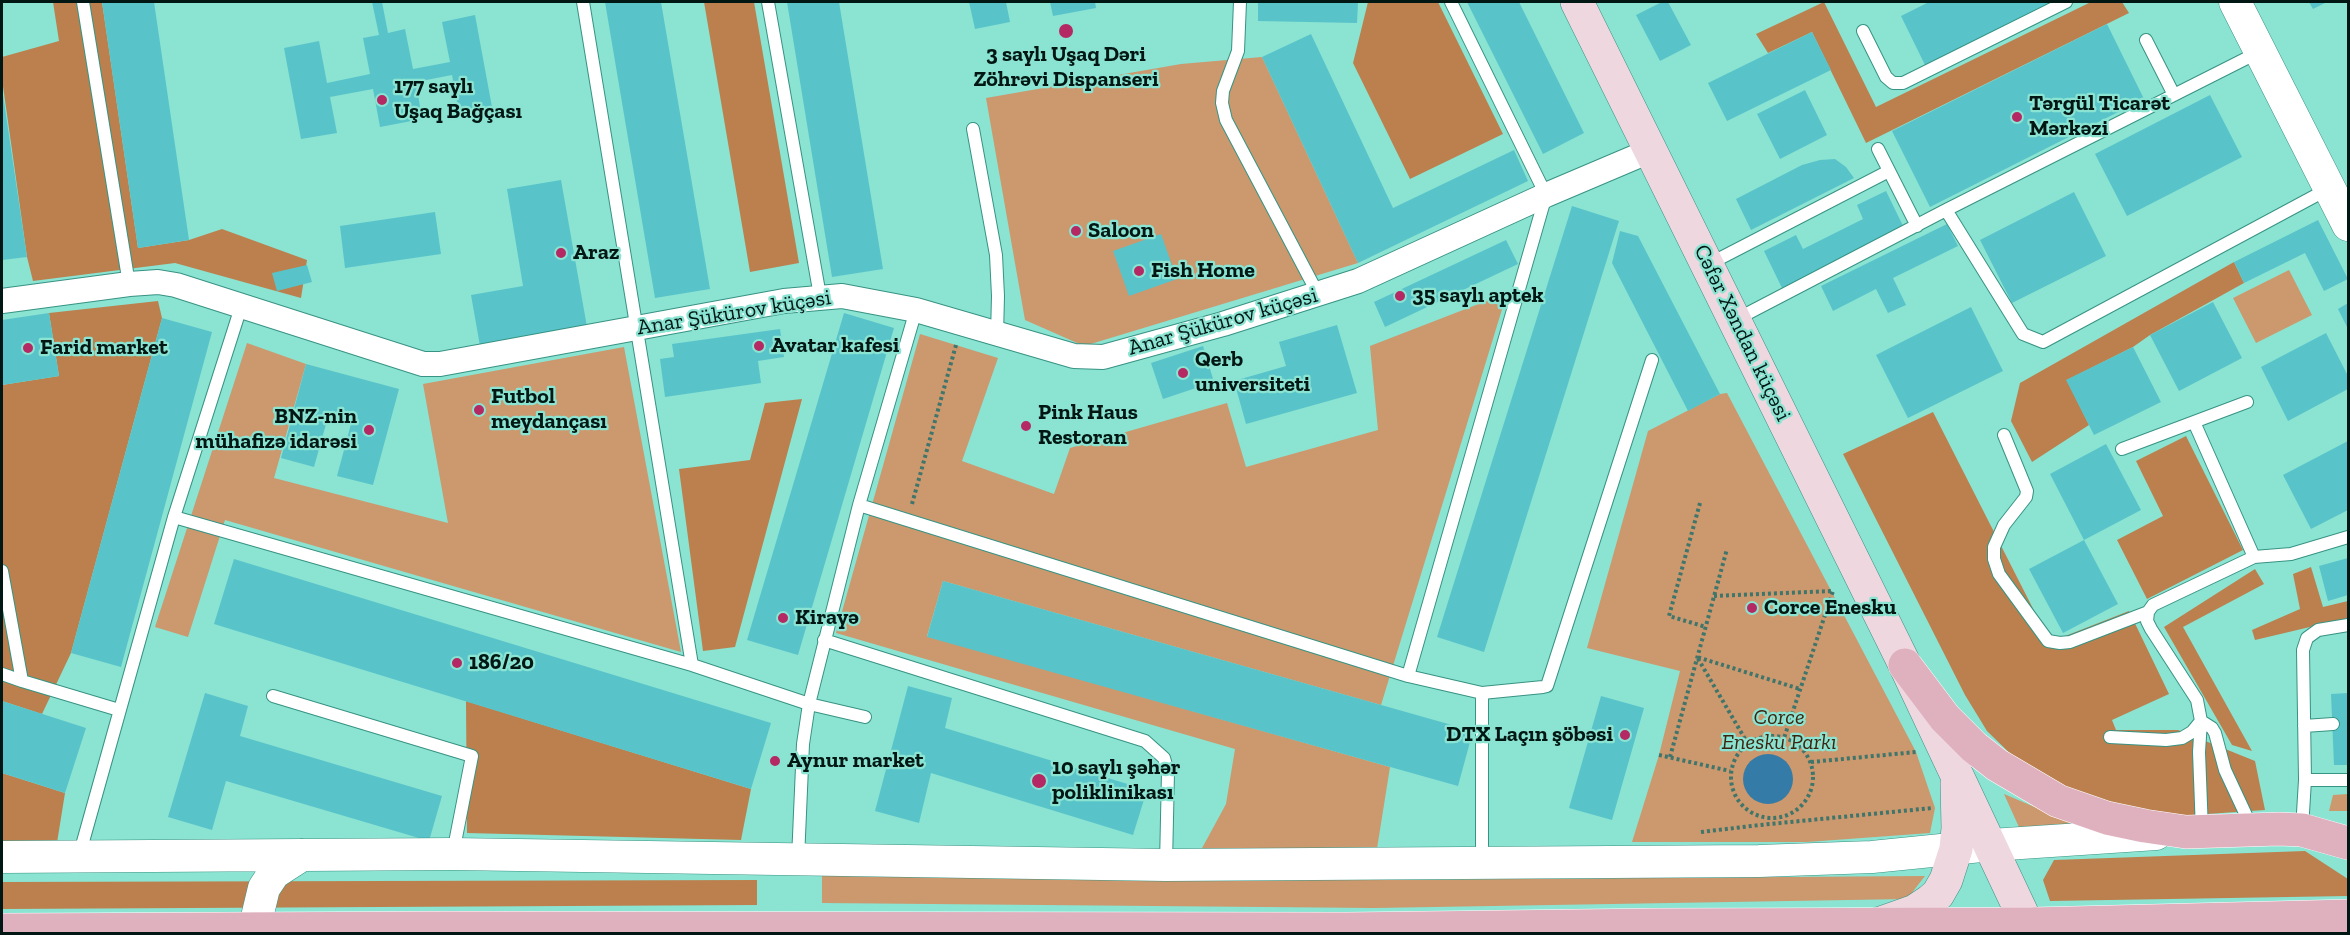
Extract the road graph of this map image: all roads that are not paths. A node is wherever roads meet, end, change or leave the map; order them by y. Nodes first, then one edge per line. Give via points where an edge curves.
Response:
1 (83, 2) edge
2 (583, 2) edge
3 (768, 2) edge
4 (1240, 2) edge
5 (1451, 2) edge
6 (1577, 2) edge
7 (2066, 2) edge
8 (2235, 2) edge
9 (1863, 31) dead end
10 (2146, 40) dead end
11 (2260, 51) junction
12 (2174, 95) junction
13 (973, 129) dead end
14 (1878, 149) dead end
15 (1652, 150) junction
16 (1889, 171) junction
17 (2329, 189) junction
18 (1546, 195) junction
19 (1946, 210) junction
20 (2349, 225) edge
21 (1917, 226) junction
22 (1708, 264) junction
23 (129, 284) junction
24 (1318, 294) junction
25 (820, 296) junction
26 (2, 301) edge
27 (241, 307) junction
28 (916, 310) junction
29 (1735, 320) junction
30 (638, 328) junction
31 (997, 335) junction
32 (1652, 360) dead end
33 (2247, 402) dead end
34 (2194, 422) junction
35 (2004, 435) dead end
36 (2122, 450) dead end
37 (859, 506) junction
38 (174, 517) junction
39 (2349, 537) edge
40 (2254, 557) junction
41 (2, 571) edge
42 (2148, 612) junction
43 (2349, 625) edge
44 (824, 640) junction
45 (692, 665) junction
46 (1905, 665) junction
47 (2, 674) edge
48 (1408, 676) junction
49 (22, 681) junction
50 (1482, 693) junction
51 (273, 696) dead end
52 (808, 704) junction
53 (119, 710) junction
54 (865, 717) dead end
55 (2201, 721) junction
56 (2332, 724) dead end
57 (2304, 726) junction
58 (2110, 737) dead end
59 (1956, 770) junction
60 (2305, 780) junction
61 (2349, 780) edge
62 (2253, 830) junction
63 (2302, 830) junction
64 (2194, 832) junction
65 (2048, 841) junction
66 (2349, 843) edge
67 (1991, 845) junction
68 (1956, 849) junction
69 (453, 854) junction
70 (302, 855) junction
71 (2, 857) edge
72 (79, 857) junction
73 (798, 860) junction
74 (1482, 863) junction
75 (1166, 865) junction
76 (2012, 890) junction
77 (2335, 923) edge
78 (1877, 925) junction
79 (1652, 929) edge
80 (2012, 929) edge
81 (2, 930) edge
82 (118, 931) edge
83 (253, 931) edge
84 (311, 931) edge
85 (436, 931) edge
86 (820, 931) edge
87 (1347, 931) edge

1 - 23 lane
2 - 30 lane
3 - 25 lane
4 - 24 lane via 1239,51 1223,91 1226,120
5 - 18 lane
6 - 15 main road, Cəfər Xəndan küçəsi
7 - 9 lane via 1903,83 1893,83 1886,77
8 - 11 street
10 - 12 lane
11 - 12 lane
11 - 17 street
12 - 19 lane
13 - 31 lane via 996,255
14 - 16 lane
15 - 18 street, Anar Şükürov küçəsi
15 - 22 main road, Cəfər Xəndan küçəsi
16 - 21 lane
16 - 22 lane
17 - 19 lane via 2043,342 2023,334
17 - 20 street
18 - 24 street, Anar Şükürov küçəsi via 1358,281
18 - 48 lane
19 - 21 lane
21 - 29 lane
22 - 29 main road, Cəfər Xəndan küçəsi
23 - 26 street, Anar Şükürov küçəsi
23 - 27 street, Anar Şükürov küçəsi via 176,285
24 - 31 street, Anar Şükürov küçəsi via 1103,357 1074,356
25 - 28 street, Anar Şükürov küçəsi via 842,296
25 - 30 street, Anar Şükürov küçəsi
27 - 30 street, Anar Şükürov küçəsi via 423,364
27 - 38 lane
28 - 31 street, Anar Şükürov küçəsi
28 - 37 lane
29 - 46 main road, Cəfər Xəndan küçəsi
30 - 45 lane
32 - 50 lane via 1547,686
33 - 34 lane
34 - 36 lane
34 - 40 lane
35 - 42 lane via 2027,491 2004,525 1994,547 1994,559 1999,574 2048,640 2070,642
37 - 44 lane
37 - 48 lane
38 - 45 lane
38 - 53 lane
39 - 40 lane via 2292,554
40 - 42 lane via 2153,605
41 - 49 lane
42 - 55 lane via 2151,629 2197,700
43 - 57 lane via 2318,630 2307,638 2303,650
44 - 52 lane
44 - 75 lane via 1145,741 1164,758 1168,772
45 - 52 lane
46 - 59 main road, Cəfər Xəndan küçəsi
46 - 64 main road via 1974,747 2030,786 2088,813
47 - 49 lane
48 - 50 lane
49 - 53 lane
50 - 74 lane
51 - 69 lane via 472,756
52 - 54 lane
52 - 73 lane
53 - 72 lane
55 - 58 lane via 2182,738
55 - 62 lane via 2215,733 2225,770
55 - 64 lane
56 - 57 lane
57 - 60 lane
59 - 67 main road, Cəfər Xəndan küçəsi
59 - 68 main road
60 - 61 lane
60 - 63 lane
62 - 63 main road
62 - 64 main road
63 - 66 main road
64 - 65 street
65 - 67 street
65 - 76 street via 2020,858
67 - 68 street
67 - 76 main road, Cəfər Xəndan küçəsi
68 - 74 street via 1759,861
68 - 78 main road via 1938,894 1915,911
69 - 70 street
69 - 73 street
70 - 72 street
70 - 83 street via 274,873 264,888
71 - 72 street
73 - 75 street
74 - 75 street
76 - 80 main road, Cəfər Xəndan küçəsi
77 - 80 main road
78 - 79 main road
78 - 80 main road
79 - 87 main road
81 - 82 main road
82 - 83 main road
83 - 84 main road
84 - 85 main road
85 - 86 main road
86 - 87 main road

